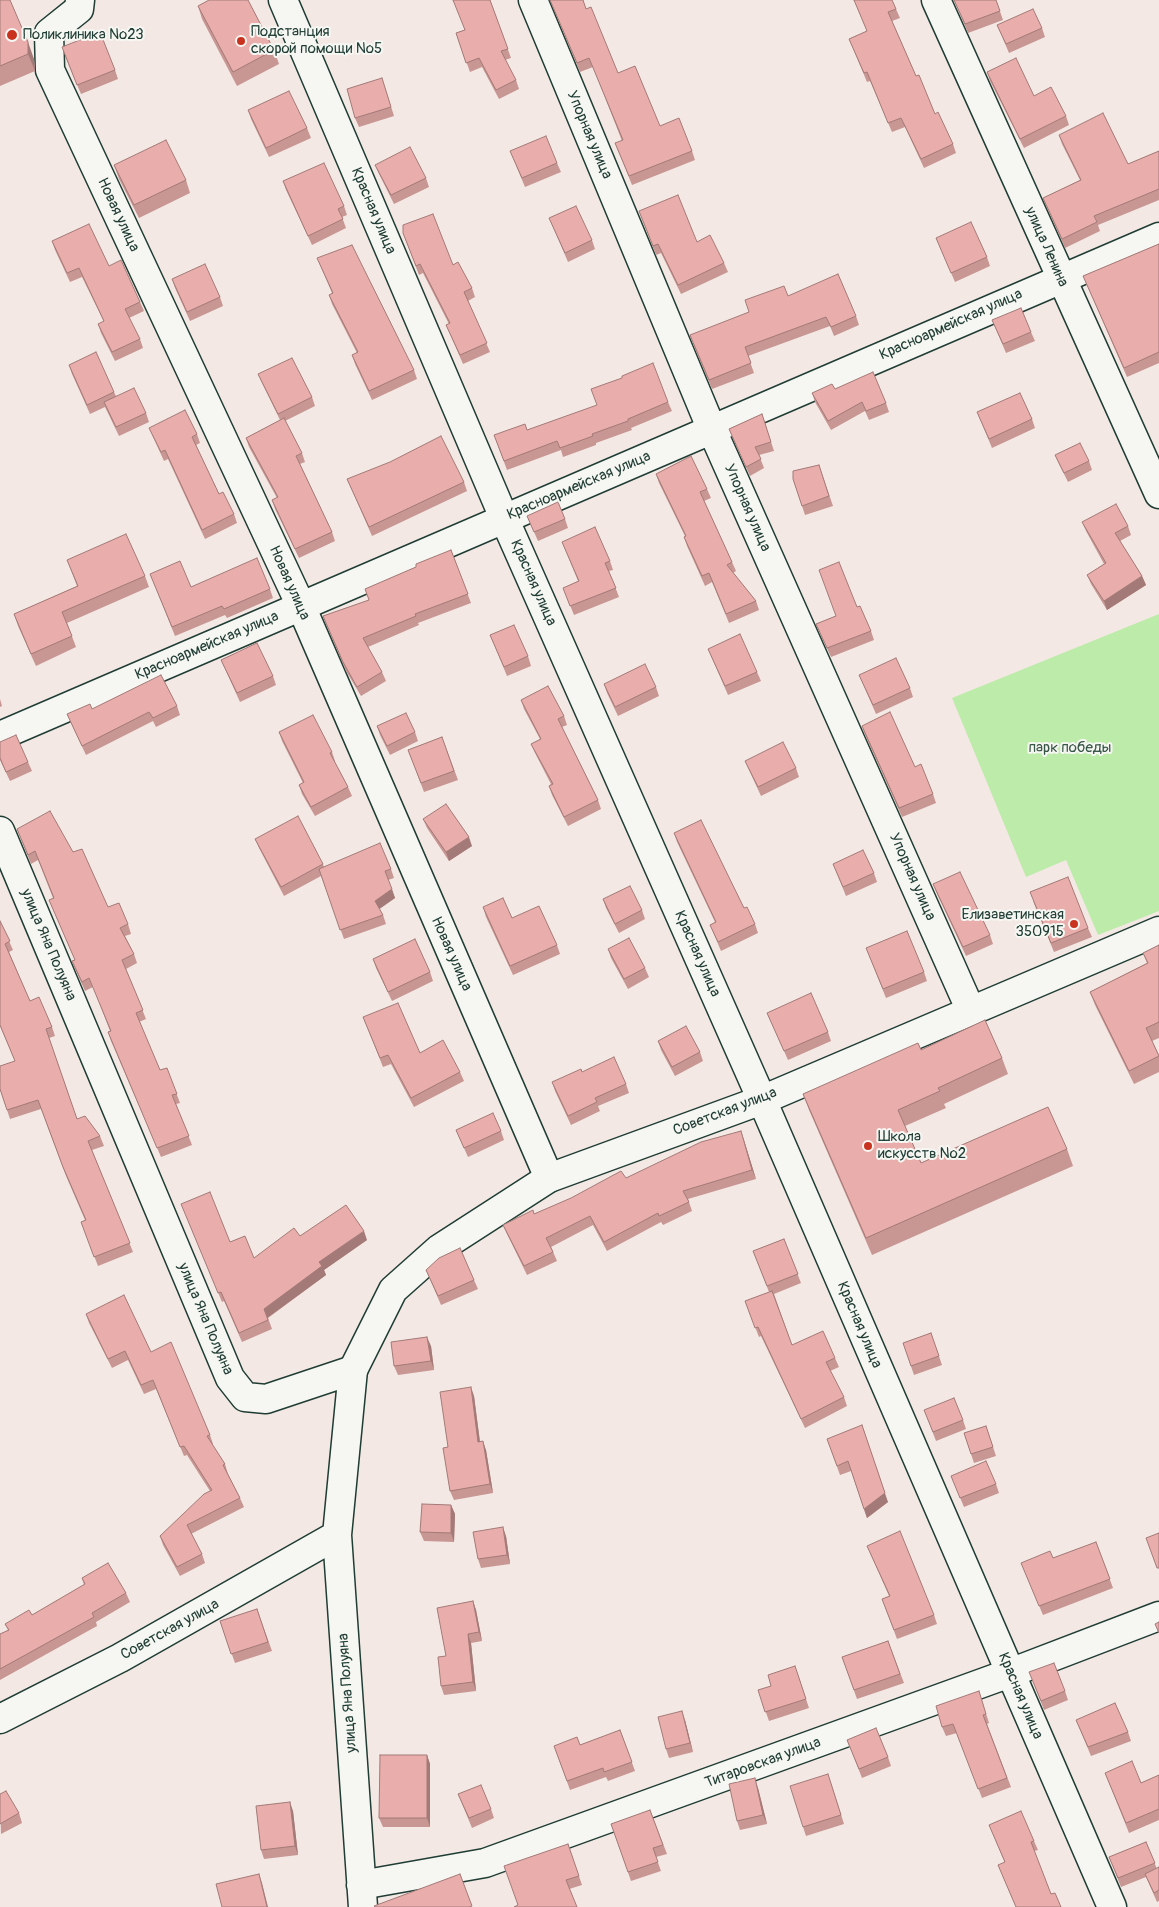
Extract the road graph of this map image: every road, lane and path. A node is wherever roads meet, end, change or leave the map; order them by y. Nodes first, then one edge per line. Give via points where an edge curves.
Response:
1 (80, 0) edge
2 (283, 0) edge
3 (532, 0) edge
4 (936, 0) edge
5 (1159, 237) edge
6 (1060, 278) junction
7 (712, 430) junction
8 (1159, 494) edge
9 (504, 518) junction
10 (301, 606) junction
11 (0, 736) edge
12 (0, 831) edge
13 (1159, 932) edge
14 (971, 1011) junction
15 (762, 1100) junction
16 (549, 1178) junction
17 (353, 1370) junction
18 (337, 1535) junction
19 (1159, 1616) edge
20 (1010, 1673) junction
21 (0, 1719) edge
22 (362, 1896) edge
23 (1112, 1907) edge

1 - 10 street, Новая улица via 79,8 49,33 50,70
2 - 9 street, Красная улица
3 - 7 street, Упорная улица
4 - 6 street, улица Ленина
5 - 6 street, Красноармейская улица
6 - 7 street, Красноармейская улица
6 - 8 street, улица Ленина
7 - 9 street, Красноармейская улица
7 - 14 street, Упорная улица
9 - 10 street, Красноармейская улица
9 - 15 street, Красная улица
10 - 11 street, Красноармейская улица
10 - 16 street, Новая улица
12 - 17 street, улица Яна Полуяна via 230,1378 245,1397 266,1399
13 - 14 street, Советская улица
14 - 15 street, Советская улица
15 - 16 street, Советская улица
15 - 20 street, Красная улица
16 - 17 street, Советская улица via 439,1249 393,1290
17 - 18 street, улица Яна Полуяна
18 - 21 street, Советская улица via 120,1658
18 - 22 street, улица Яна Полуяна
19 - 20 street, Титаровская улица
20 - 22 street, Титаровская улица via 485,1863
20 - 23 street, Красная улица

